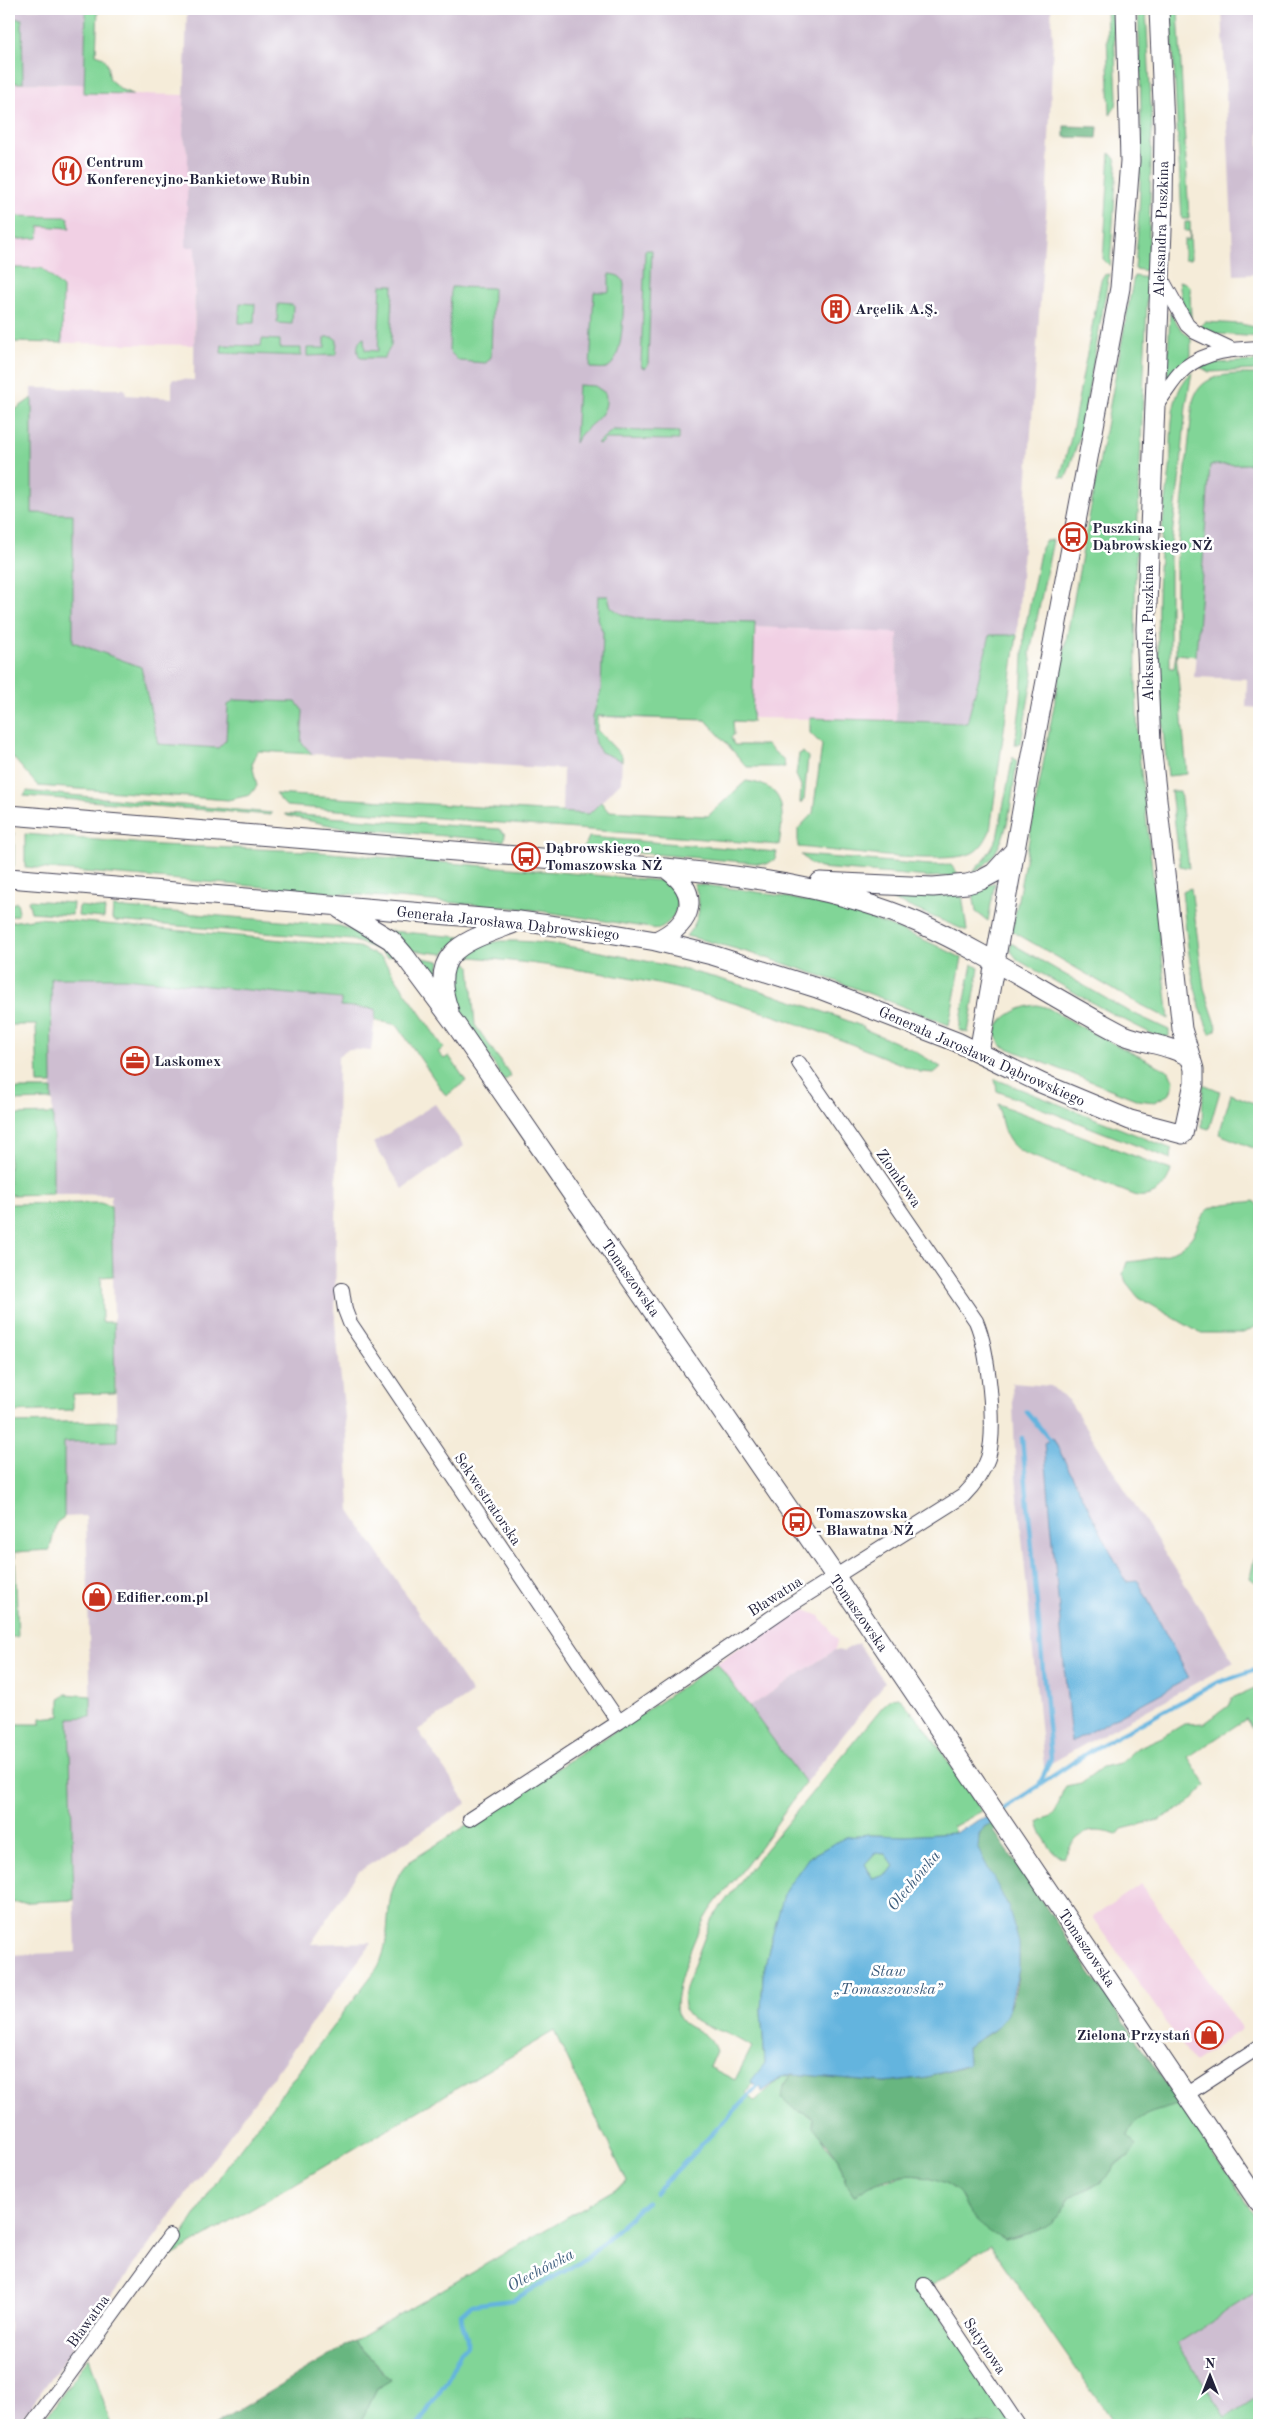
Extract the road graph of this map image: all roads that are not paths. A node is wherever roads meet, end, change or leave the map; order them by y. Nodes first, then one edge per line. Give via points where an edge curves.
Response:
1 (1126, 9) edge
2 (1158, 9) edge
3 (1160, 275) junction
4 (1259, 348) edge
5 (1231, 349) junction
6 (1154, 409) junction
7 (9, 815) edge
8 (1014, 852) junction
9 (665, 868) junction
10 (9, 878) edge
11 (783, 882) junction
12 (334, 906) junction
13 (519, 921) junction
14 (656, 941) junction
15 (994, 962) junction
16 (456, 1025) junction
17 (979, 1052) junction
18 (1191, 1058) junction
19 (800, 1063) dead end
20 (1183, 1134) joint
21 (342, 1290) dead end
22 (971, 1311) joint
23 (835, 1578) junction
24 (619, 1722) junction
25 (470, 1819) dead end
26 (1259, 2047) edge
27 (1187, 2094) junction
28 (1259, 2202) edge
29 (170, 2236) dead end
30 (924, 2285) dead end
31 (32, 2425) edge
32 (1018, 2425) edge

1 - 8 main road via 1130,161 1122,280
2 - 3 main road, Aleksandra Puszkina via 1164,126
3 - 5 street via 1187,325
3 - 6 main road, Aleksandra Puszkina
4 - 5 street
5 - 6 street via 1196,361 1184,369
6 - 18 main road, Aleksandra Puszkina via 1146,603 1150,737 1182,1029
7 - 9 main road
8 - 11 main road via 994,873 967,884
8 - 15 main road
9 - 11 main road
9 - 14 main road via 681,881 688,912 680,926
10 - 12 main road, Generała Jarosława Dąbrowskiego
11 - 15 main road via 817,888 883,909 939,932
12 - 13 main road, Generała Jarosława Dąbrowskiego
12 - 16 main road, Tomaszowska via 391,940
13 - 14 main road, Generała Jarosława Dąbrowskiego
13 - 16 main road, Tomaszowska via 470,939 449,958 444,988
14 - 17 main road, Generała Jarosława Dąbrowskiego via 817,988
15 - 17 main road
15 - 18 main road via 1124,1036 1173,1049
16 - 23 main road, Tomaszowska
17 - 20 main road, Generała Jarosława Dąbrowskiego via 1040,1083 1130,1120
18 - 20 main road, Aleksandra Puszkina via 1194,1083
19 - 22 street, Ziomkowa
21 - 24 street, Sekwestratorska via 344,1310 350,1323
22 - 23 street, Bławatna via 983,1340 990,1405 991,1443 984,1470 963,1496
23 - 24 street, Bławatna via 756,1627
23 - 27 main road, Tomaszowska
24 - 25 street, Bławatna
26 - 27 street
27 - 28 main road, Tomaszowska
29 - 31 street, Bławatna
30 - 32 street, Satynowa

